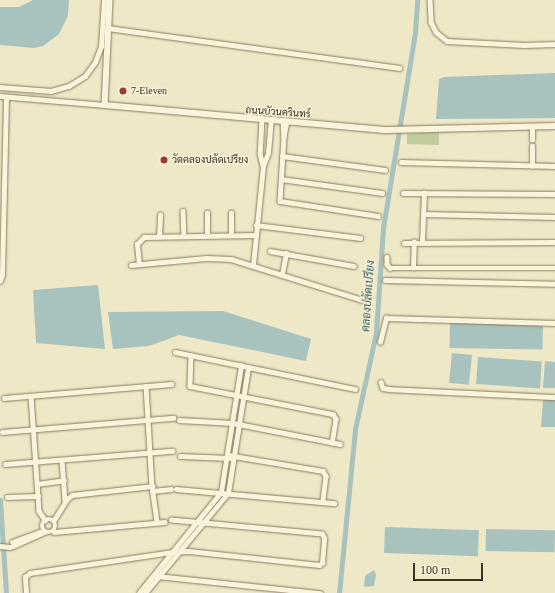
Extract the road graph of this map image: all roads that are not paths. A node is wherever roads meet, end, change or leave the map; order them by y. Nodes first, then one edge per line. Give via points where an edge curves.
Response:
1 (104, 0) edge
2 (110, 0) edge
3 (430, 0) edge
4 (108, 28) junction
5 (555, 44) edge
6 (399, 68) dead end
7 (0, 87) edge
8 (0, 96) edge
9 (6, 97) junction
10 (105, 105) junction
11 (262, 119) junction
12 (271, 120) junction
13 (285, 121) junction
14 (555, 126) edge
15 (532, 127) junction
16 (532, 140) dead end
17 (532, 146) dead end
18 (282, 156) junction
19 (401, 162) dead end
20 (263, 166) junction
21 (532, 166) junction
22 (555, 166) edge
23 (385, 170) dead end
24 (280, 179) junction
25 (382, 193) dead end
26 (402, 193) dead end
27 (424, 193) junction
28 (555, 194) edge
29 (183, 211) dead end
30 (207, 213) dead end
31 (231, 213) dead end
32 (424, 214) junction
33 (1, 215) edge
34 (160, 215) dead end
35 (378, 216) dead end
36 (555, 217) edge
37 (256, 225) junction
38 (207, 234) junction
39 (231, 234) junction
40 (184, 235) junction
41 (256, 235) junction
42 (159, 236) junction
43 (360, 238) dead end
44 (414, 242) junction
45 (422, 242) junction
46 (555, 242) edge
47 (404, 243) dead end
48 (270, 251) dead end
49 (286, 253) junction
50 (387, 256) dead end
51 (131, 264) dead end
52 (139, 264) junction
53 (253, 265) junction
54 (354, 266) dead end
55 (413, 268) junction
56 (555, 268) edge
57 (282, 274) junction
58 (385, 280) dead end
59 (0, 282) edge
60 (555, 284) edge
61 (366, 301) dead end
62 (555, 323) edge
63 (380, 342) dead end
64 (176, 352) dead end
65 (191, 355) junction
66 (241, 366) junction
67 (248, 368) junction
68 (381, 382) dead end
69 (171, 384) dead end
70 (146, 386) junction
71 (355, 389) dead end
72 (237, 394) junction
73 (30, 396) junction
74 (244, 396) junction
75 (555, 396) edge
76 (4, 398) dead end
77 (173, 418) dead end
78 (147, 419) junction
79 (179, 420) dead end
80 (233, 423) junction
81 (240, 424) junction
82 (33, 429) junction
83 (2, 432) dead end
84 (332, 443) junction
85 (340, 444) dead end
86 (172, 451) dead end
87 (150, 452) junction
88 (180, 456) dead end
89 (227, 456) junction
90 (235, 458) junction
91 (62, 460) junction
92 (35, 462) junction
93 (5, 464) dead end
94 (64, 480) junction
95 (37, 484) junction
96 (152, 489) junction
97 (221, 492) junction
98 (228, 493) junction
99 (38, 496) junction
100 (7, 497) dead end
101 (65, 501) junction
102 (323, 502) junction
103 (334, 502) dead end
104 (45, 520) junction
105 (54, 520) junction
106 (172, 520) dead end
107 (157, 522) junction
108 (165, 522) dead end
109 (196, 522) junction
110 (204, 522) junction
111 (44, 531) junction
112 (54, 532) junction
113 (8, 545) edge
114 (172, 552) junction
115 (179, 552) junction
116 (156, 576) junction
117 (26, 593) edge
118 (138, 593) edge
119 (145, 593) edge
120 (320, 593) edge

1 - 7 street via 101,46 95,62 85,76 69,86 50,91
2 - 4 street
3 - 5 street via 431,22 436,32 446,41 524,46
4 - 6 street
4 - 10 street
8 - 9 street, ถนนบัวนครินทร์
9 - 10 street, ถนนบัวนครินทร์
9 - 33 street
10 - 11 street, ถนนบัวนครินทร์
11 - 12 street, ถนนบัวนครินทร์
11 - 20 street via 260,153
12 - 13 street, ถนนบัวนครินทร์
12 - 20 street via 268,153
13 - 15 street, ถนนบัวนครินทร์ via 387,130
13 - 18 street
14 - 15 street, ถนนบัวนครินทร์
15 - 16 street
17 - 21 street
18 - 23 street
18 - 24 street
19 - 21 street
20 - 37 street
21 - 22 street
24 - 25 street
24 - 35 street via 279,199 282,203
26 - 27 street
27 - 28 street
27 - 32 street
29 - 40 street
30 - 38 street
31 - 39 street
32 - 36 street
32 - 45 street
33 - 59 street
34 - 42 street
37 - 41 street
37 - 43 street
38 - 39 street
38 - 40 street
39 - 41 street
40 - 42 street
41 - 53 street
42 - 52 street via 138,240
44 - 45 street
44 - 47 street
44 - 55 street
45 - 46 street
48 - 49 street
49 - 54 street
49 - 57 street
50 - 55 street via 390,268
51 - 52 street
52 - 53 street via 206,258 231,259
53 - 57 street
55 - 56 street
57 - 61 street
58 - 60 street
62 - 63 street via 386,318
64 - 65 street
65 - 66 street
65 - 72 street via 190,386
66 - 67 street
66 - 72 street
67 - 71 street
67 - 74 street
68 - 75 street via 383,388 389,389
69 - 70 street
70 - 73 street
70 - 78 street
72 - 74 street
72 - 80 street
73 - 76 street
73 - 82 street
74 - 81 street
74 - 84 street via 333,414 336,418
77 - 78 street
78 - 82 street
78 - 87 street
79 - 80 street
80 - 81 street
80 - 89 street
81 - 84 street
81 - 90 street
82 - 83 street
82 - 92 street
84 - 85 street
86 - 87 street
87 - 91 street
87 - 96 street
88 - 89 street
89 - 90 street
89 - 97 street
90 - 98 street
90 - 102 street via 323,471 326,476
91 - 92 street
91 - 94 street
92 - 93 street
92 - 95 street
94 - 95 street
94 - 101 street
95 - 99 street
96 - 97 street
96 - 101 street via 72,496
96 - 107 street
97 - 98 street
97 - 109 street
98 - 102 street
98 - 110 street
99 - 100 street
99 - 104 street via 39,511
101 - 105 street
102 - 103 street
104 - 105 street
104 - 111 street via 42,526
105 - 112 street via 57,526
106 - 109 street
107 - 108 street
107 - 112 street via 80,532
109 - 110 street
109 - 114 street
110 - 115 street
110 - 115 street via 322,534 322,563 320,565
111 - 112 street
111 - 113 street
114 - 115 street
114 - 116 street
114 - 117 street via 30,573 25,577
115 - 116 street
116 - 118 street
116 - 119 street
116 - 120 street

